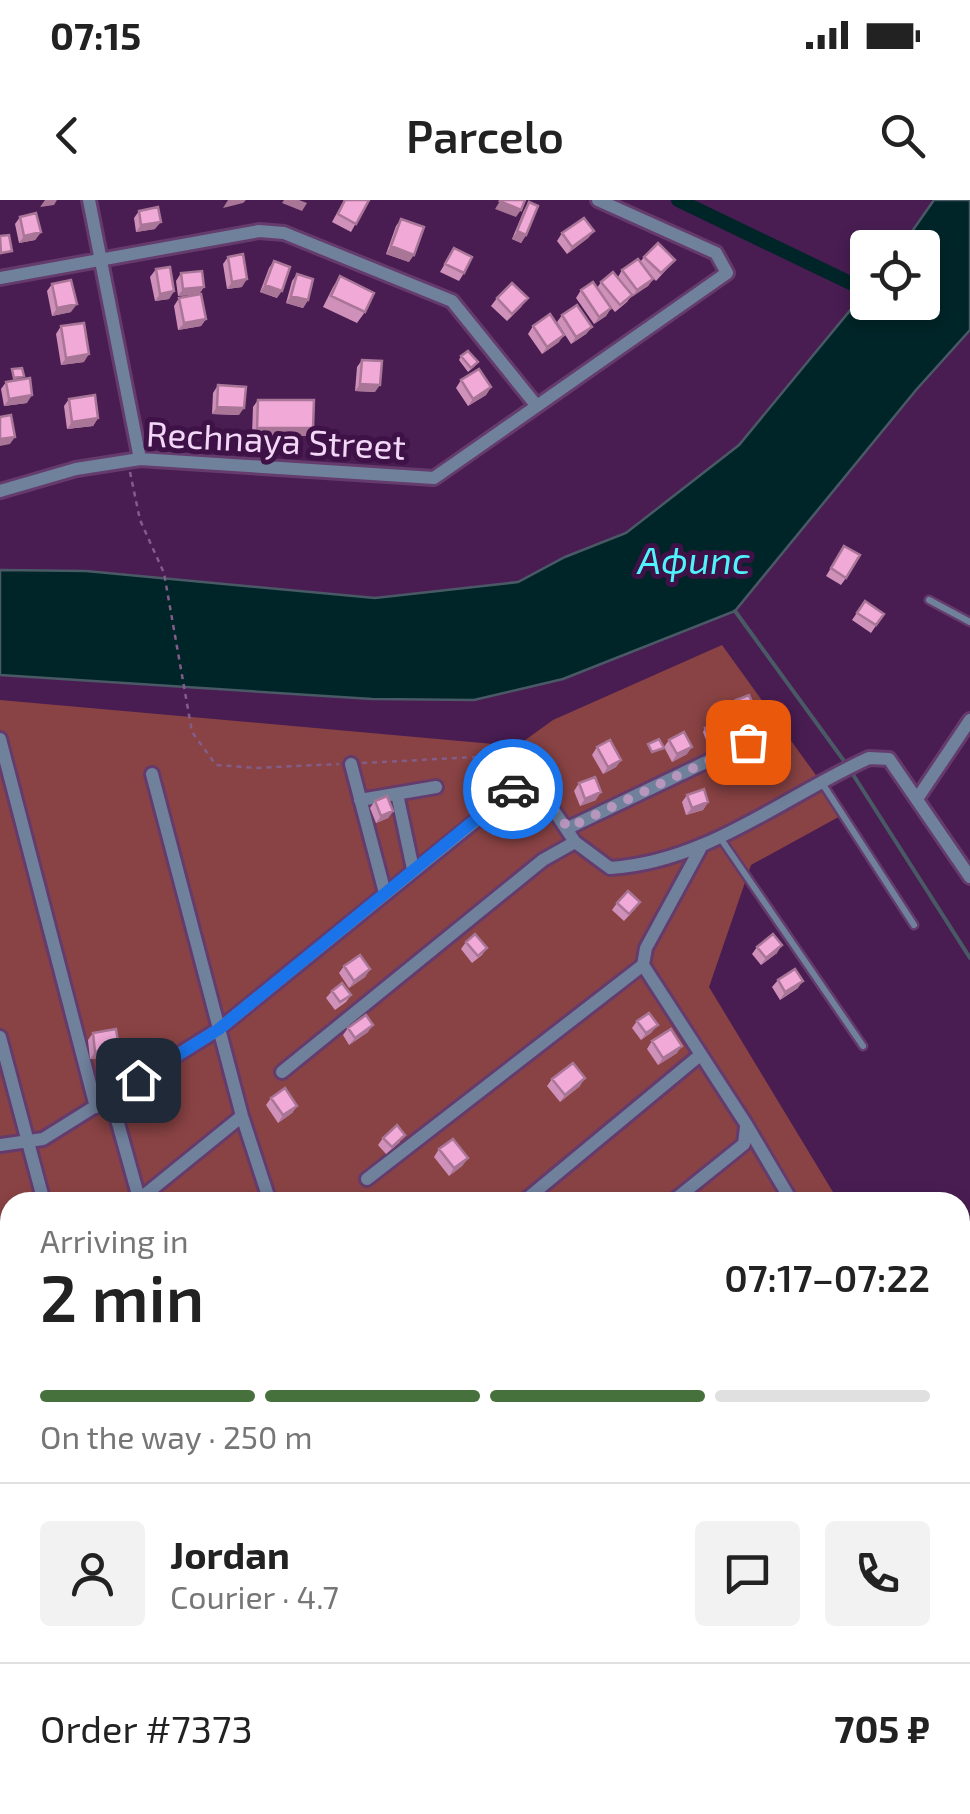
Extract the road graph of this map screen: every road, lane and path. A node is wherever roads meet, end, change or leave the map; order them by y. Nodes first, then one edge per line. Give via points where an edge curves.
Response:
1 (89, 200) edge
2 (598, 200) edge
3 (100, 261) junction
4 (0, 278) edge
5 (536, 405) junction
6 (135, 460) junction
7 (0, 490) edge
8 (929, 600) dead end
9 (970, 622) edge
10 (188, 699) dead end
11 (970, 720) edge
12 (0, 740) edge
13 (748, 742) dead end
14 (350, 764) dead end
15 (152, 774) dead end
16 (821, 782) junction
17 (436, 787) dead end
18 (397, 794) junction
19 (917, 798) junction
20 (360, 800) junction
21 (568, 828) junction
22 (720, 838) junction
23 (575, 842) junction
24 (700, 849) junction
25 (414, 869) junction
26 (970, 877) edge
27 (385, 893) junction
28 (914, 925) dead end
29 (643, 965) junction
30 (219, 1029) junction
31 (0, 1036) edge
32 (864, 1046) dead end
33 (699, 1056) junction
34 (282, 1072) dead end
35 (111, 1098) junction
36 (96, 1107) junction
37 (242, 1116) junction
38 (746, 1124) junction
39 (26, 1143) junction
40 (0, 1145) edge
41 (368, 1179) dead end
42 (41, 1192) edge
43 (135, 1192) edge
44 (150, 1192) edge
45 (267, 1192) edge
46 (536, 1192) edge
47 (684, 1192) edge
48 (786, 1192) edge

1 - 3 street
2 - 5 street, Rechnaya Street via 716,253 727,274
3 - 4 street
3 - 5 street via 259,231 284,233 452,302
3 - 6 street
5 - 6 street, Rechnaya Street via 434,478
6 - 7 street, Rechnaya Street
6 - 10 path via 140,520 164,573
8 - 9 lane
11 - 19 street
12 - 36 street
13 - 21 street
14 - 20 street
15 - 30 street
16 - 19 street via 869,758 889,760
16 - 22 street
16 - 28 lane
17 - 18 street
18 - 20 street
18 - 25 street
19 - 26 street
20 - 27 street
21 - 23 street
21 - 25 street via 538,787 522,784
22 - 24 street
22 - 32 lane
23 - 24 street via 610,868 646,866
23 - 34 street via 543,860
24 - 29 street
25 - 27 street
27 - 30 street
29 - 33 street
29 - 41 street
30 - 35 street
30 - 37 street
31 - 39 street
33 - 38 street
33 - 46 street
35 - 36 street
35 - 43 street
36 - 39 street
37 - 44 street
37 - 45 street
38 - 47 street via 744,1144
38 - 48 street
39 - 40 street
39 - 42 street

